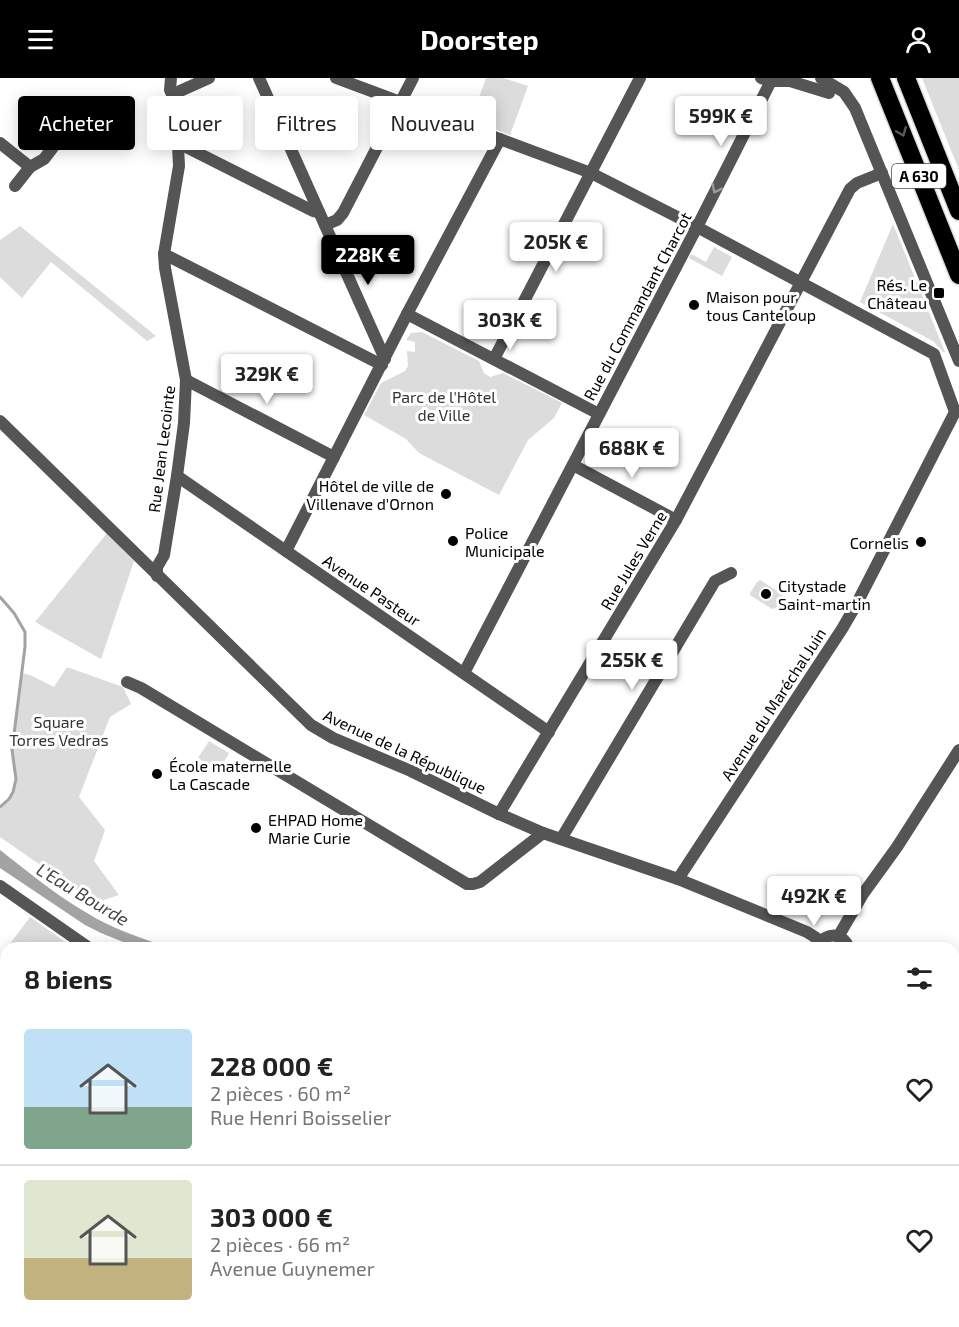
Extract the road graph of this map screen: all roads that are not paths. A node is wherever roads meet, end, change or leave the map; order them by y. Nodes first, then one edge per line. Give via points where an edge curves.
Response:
1 (171, 78) edge
2 (210, 78) edge
3 (259, 78) edge
4 (336, 78) edge
5 (413, 78) edge
6 (640, 78) edge
7 (820, 78) edge
8 (880, 78) edge
9 (906, 78) edge
10 (766, 79) edge
11 (792, 80) edge
12 (829, 93) dead end
13 (173, 96) edge
14 (174, 96) edge
15 (386, 96) edge
16 (403, 96) edge
17 (496, 137) edge
18 (500, 139) junction
19 (0, 143) edge
20 (51, 150) edge
21 (178, 150) edge
22 (192, 150) edge
23 (375, 150) edge
24 (30, 167) junction
25 (591, 173) junction
26 (882, 173) junction
27 (15, 186) dead end
28 (319, 212) junction
29 (959, 212) edge
30 (325, 225) junction
31 (697, 227) junction
32 (164, 254) junction
33 (959, 274) edge
34 (800, 283) junction
35 (407, 314) junction
36 (494, 359) junction
37 (959, 360) edge
38 (383, 362) junction
39 (186, 380) junction
40 (599, 414) junction
41 (0, 421) edge
42 (334, 457) junction
43 (573, 465) junction
44 (177, 476) junction
45 (676, 520) junction
46 (286, 551) junction
47 (731, 573) dead end
48 (157, 576) junction
49 (464, 673) junction
50 (127, 682) dead end
51 (549, 732) junction
52 (959, 750) edge
53 (499, 814) junction
54 (543, 833) junction
55 (561, 840) junction
56 (678, 879) junction
57 (0, 886) edge
58 (838, 937) junction
59 (80, 942) edge
60 (817, 942) edge
61 (822, 942) edge
62 (846, 942) edge

1 - 13 street, Rue Jean Lecointe
2 - 14 street
3 - 28 street
4 - 15 street, Avenue du Maréchal Juin
5 - 16 street
6 - 25 street
7 - 26 street via 844,92 855,108
8 -> 33 highway, A 630
9 - 29 highway, A 630
10 - 11 street
10 -> 31 street, Rue du Commandant Charcot
11 - 12 street
17 - 18 street, Avenue du Maréchal Juin
18 - 25 street, Avenue du Maréchal Juin
18 - 35 street
19 - 24 street
20 - 24 street
21 - 32 street, Rue Jean Lecointe
22 - 28 street
23 - 30 street via 343,213
24 - 27 street
25 - 31 street, Avenue du Maréchal Juin
25 - 36 street
26 - 34 street, Rue Jules Verne via 850,189
26 - 37 street
28 - 30 street
30 - 38 street
31 - 34 street, Avenue du Maréchal Juin
31 - 40 street, Rue du Commandant Charcot
32 - 38 street
32 - 39 street, Rue Jean Lecointe
34 - 45 street, Rue Jules Verne
34 - 56 street, Avenue du Maréchal Juin via 934,354 955,412 842,629
35 - 36 street
35 - 38 street
36 - 40 street
38 - 42 street
39 - 42 street
39 - 44 street, Rue Jean Lecointe
40 - 43 street, Rue du Commandant Charcot
41 - 48 street, Avenue de la République
42 - 46 street
43 - 45 street
43 - 49 street, Rue du Commandant Charcot
44 - 46 street, Avenue Pasteur
44 - 48 street, Rue Jean Lecointe
45 - 51 street, Rue Jules Verne
46 - 49 street, Avenue Pasteur
47 - 55 street via 715,581
48 - 53 street, Avenue de la République via 312,725
49 - 51 street, Avenue Pasteur
50 - 54 street via 467,884 480,882
51 - 53 street, Rue Jules Verne
52 - 58 street
53 - 54 street, Avenue de la République
54 - 55 street, Avenue de la République
55 - 56 street, Avenue de la République
56 - 60 street, Avenue de la République via 807,932
57 - 59 street
58 - 61 street via 829,936
58 - 62 street

